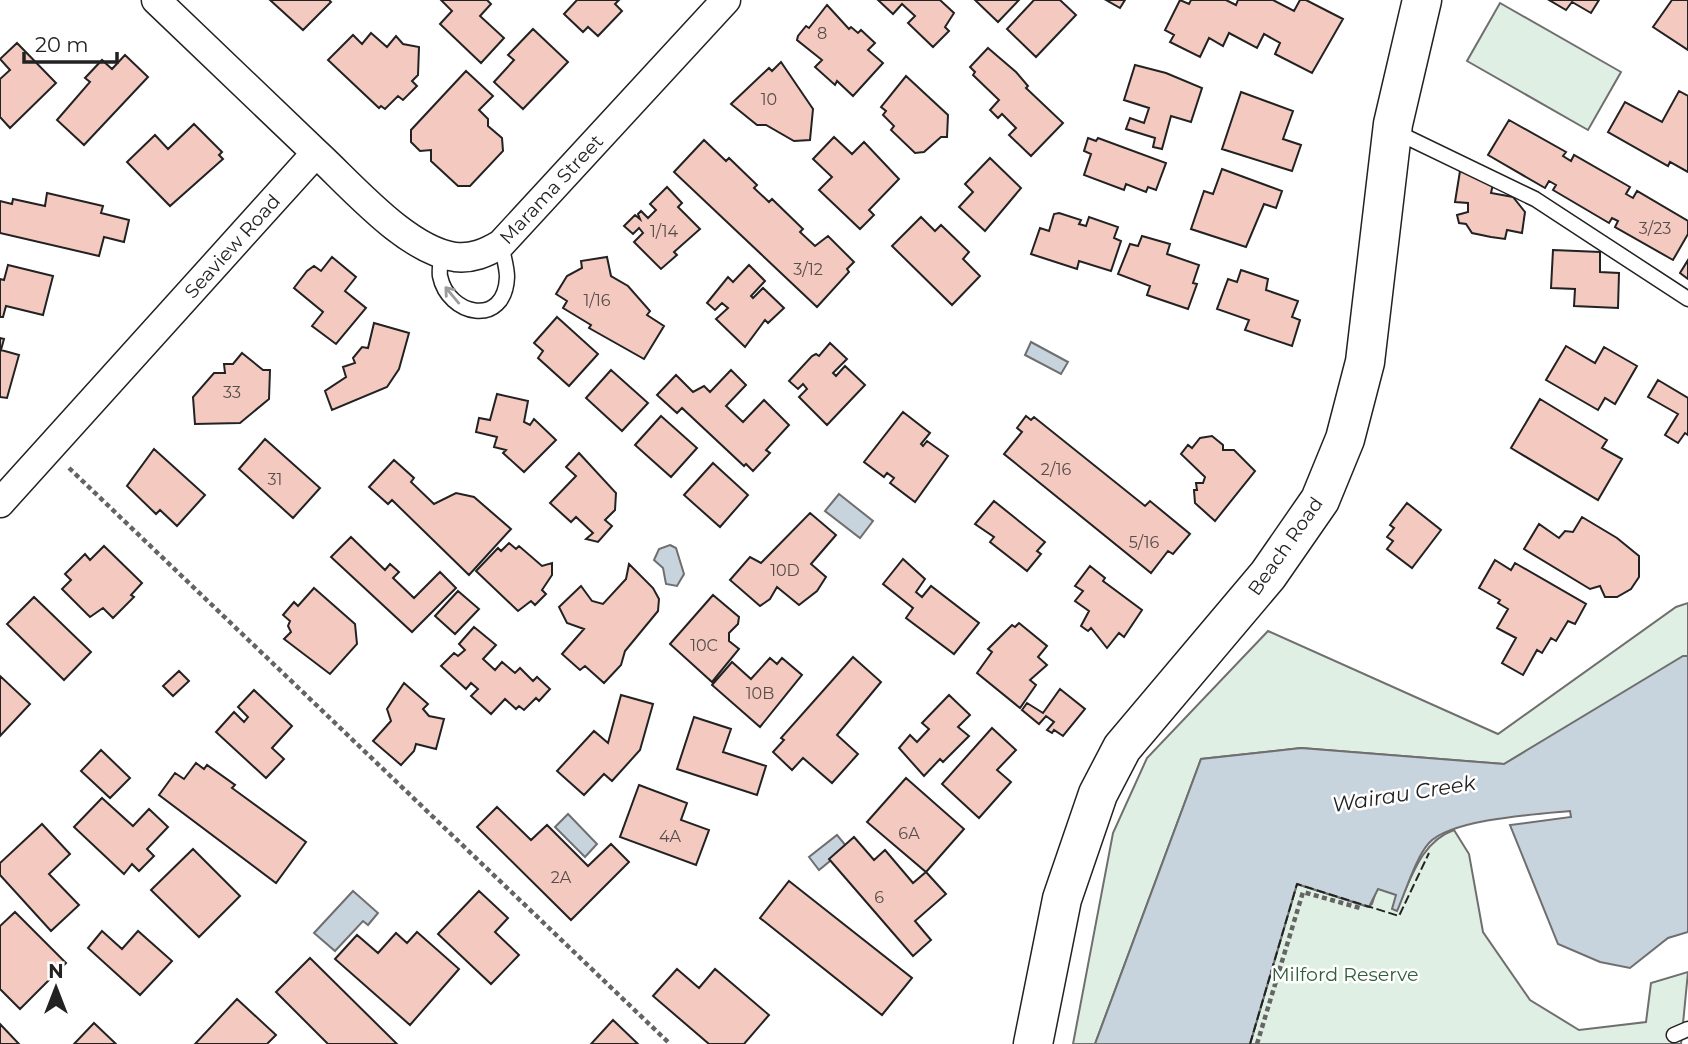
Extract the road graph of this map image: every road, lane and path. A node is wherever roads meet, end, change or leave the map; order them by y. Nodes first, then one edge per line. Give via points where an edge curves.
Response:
1 (156, 0) edge
2 (726, 0) edge
3 (1422, 0) edge
4 (1392, 131) junction
5 (316, 153) junction
6 (501, 244) junction
7 (441, 254) junction
8 (1688, 299) edge
9 (49, 449) junction
10 (0, 503) edge
11 (1360, 908) dead end
12 (670, 1044) edge
13 (1033, 1044) edge
14 (1256, 1044) edge

1 - 5 street
2 - 6 street, Marama Street
3 - 4 main road, Beach Road
4 - 8 lane via 1535,199
4 - 13 main road, Beach Road via 1365,362 1345,439 1320,500 1268,575 1122,748 1110,771 1078,844 1062,899
5 - 7 street, Marama Street via 396,226
5 - 9 street, Seaview Road
6 - 7 street, Marama Street via 474,257
6 -> 7 lane via 507,276 503,296 493,309 481,312 469,311 445,288 440,276
9 - 10 street, Seaview Road
9 - 12 path
11 - 14 path via 1303,892

